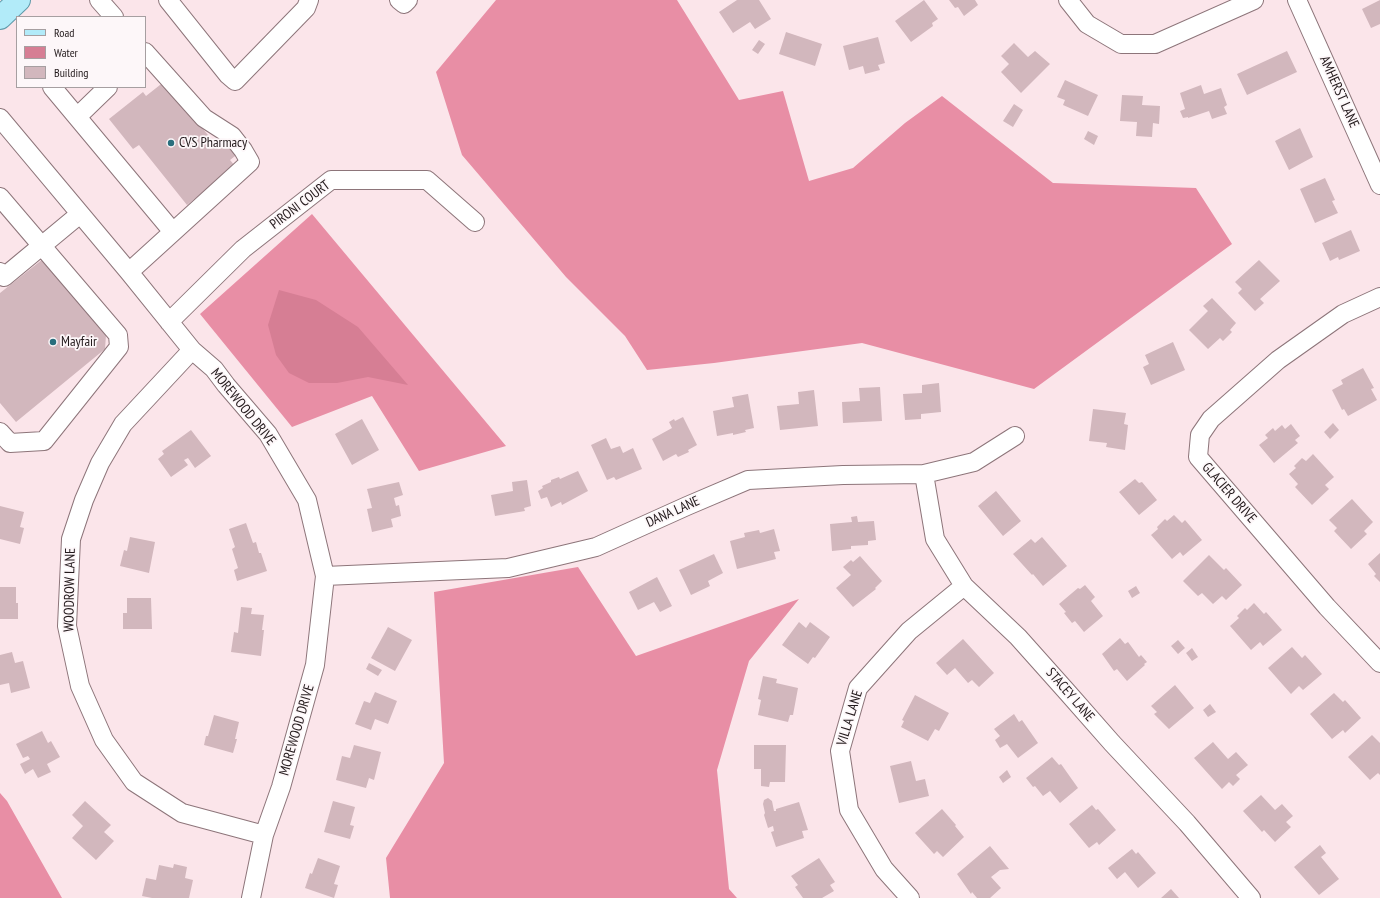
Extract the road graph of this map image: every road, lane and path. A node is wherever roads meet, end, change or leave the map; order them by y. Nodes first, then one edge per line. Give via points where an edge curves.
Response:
1 (19, 0) edge
2 (99, 0) edge
3 (168, 0) edge
4 (309, 0) edge
5 (399, 0) edge
6 (408, 0) edge
7 (1068, 0) edge
8 (1254, 0) edge
9 (1297, 0) edge
10 (112, 16) edge
11 (0, 18) edge
12 (146, 53) edge
13 (53, 88) edge
14 (107, 88) edge
15 (77, 117) junction
16 (0, 118) edge
17 (1380, 185) edge
18 (0, 197) edge
19 (80, 214) junction
20 (475, 222) dead end
21 (173, 232) junction
22 (42, 246) junction
23 (0, 272) edge
24 (129, 272) junction
25 (1380, 296) edge
26 (169, 322) junction
27 (192, 350) junction
28 (0, 432) edge
29 (1015, 436) dead end
30 (924, 474) junction
31 (325, 576) junction
32 (964, 586) junction
33 (1380, 663) edge
34 (264, 835) junction
35 (251, 898) edge
36 (910, 898) edge
37 (1251, 898) edge

1 - 11 main road
2 - 10 street
3 - 4 street via 235,81 306,8
5 - 6 street via 404,4
7 - 8 street via 1087,24 1121,44 1155,44
9 - 17 street, AMHERST LANE
12 - 21 street via 204,118 232,136 250,162
13 - 15 street
14 - 15 street
15 - 21 street
16 - 19 street, MOREWOOD DRIVE
18 - 22 street
19 - 22 street
19 - 24 street, MOREWOOD DRIVE
20 - 26 street, PIRONI COURT via 428,180 331,180 243,249
21 - 24 street
22 - 23 street via 4,277
22 - 28 street via 118,335 119,347 44,441 10,443
24 - 26 street, MOREWOOD DRIVE
25 - 33 street, GLACIER DRIVE via 1344,314 1278,360 1211,419 1200,435 1198,457 1327,607
26 - 27 street, MOREWOOD DRIVE
27 - 31 street, MOREWOOD DRIVE via 214,369 272,440 307,500
27 - 34 street, WOODROW LANE via 124,424 100,463 71,539 67,626 80,686 104,740 134,782 182,813
29 - 30 street, DANA LANE via 974,462
30 - 31 street, DANA LANE via 748,480 596,547 508,568
30 - 32 street, STACEY LANE via 935,539
31 - 34 street, MOREWOOD DRIVE via 315,665 281,787
32 - 36 street, VILLA LANE via 909,631 858,688 840,751 849,810 884,869
32 - 37 street, STACEY LANE via 1018,637 1112,744 1187,823
34 - 35 street, MOREWOOD DRIVE

